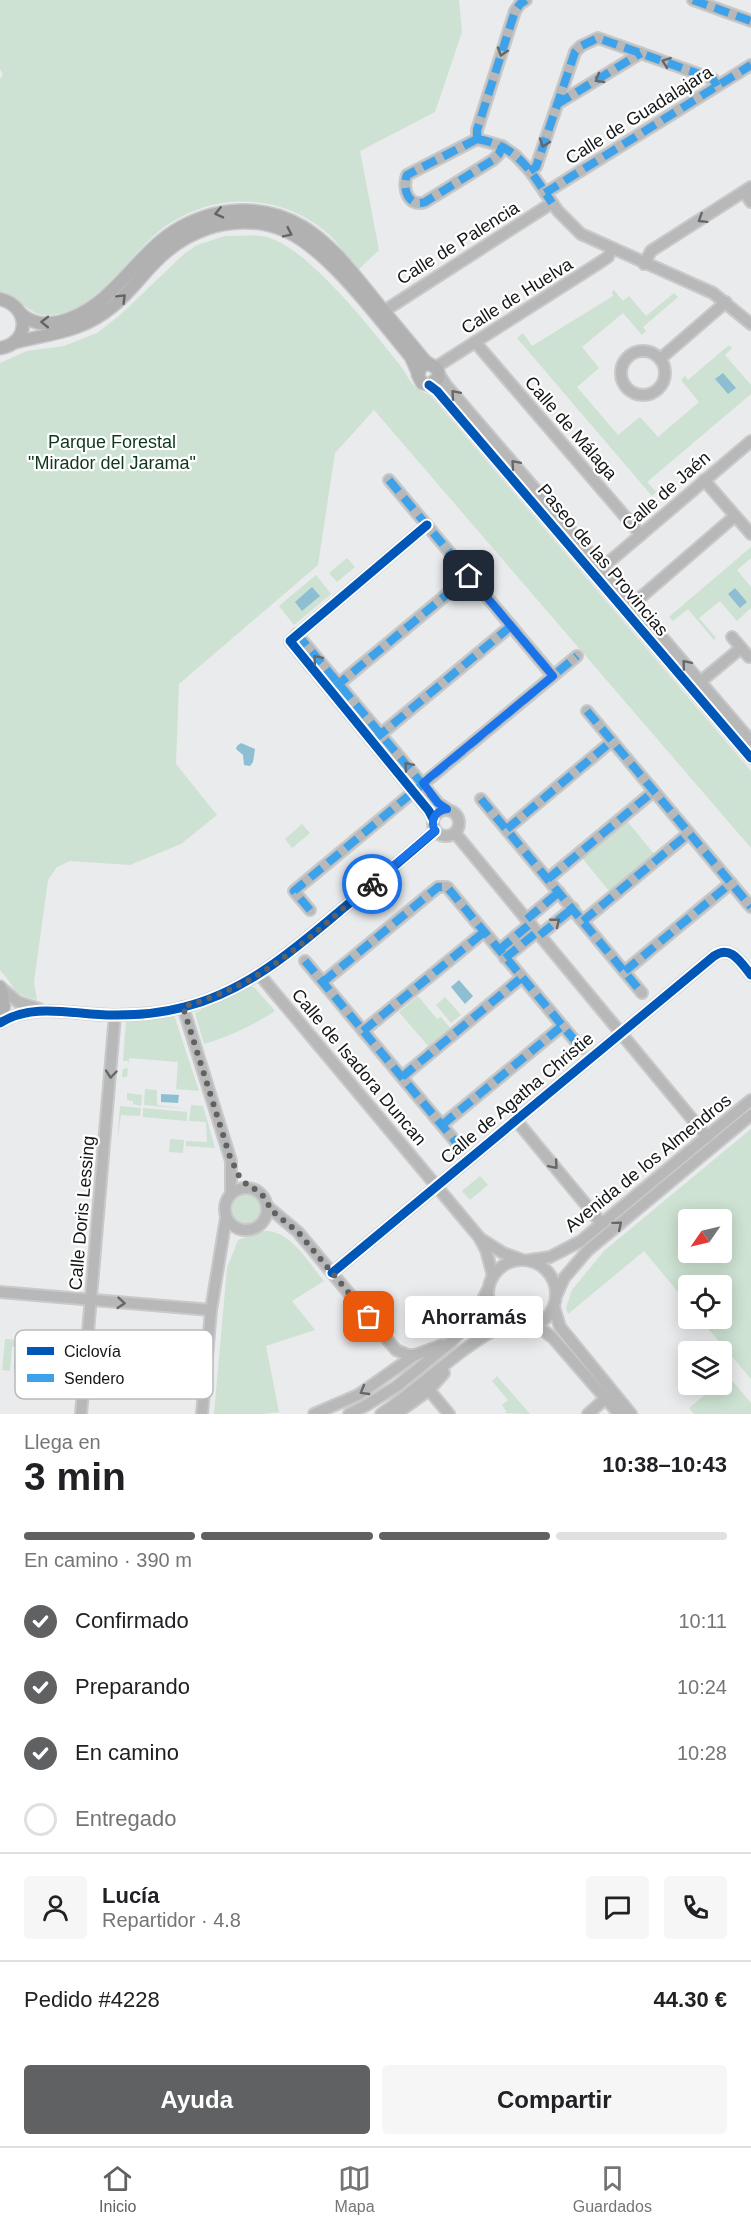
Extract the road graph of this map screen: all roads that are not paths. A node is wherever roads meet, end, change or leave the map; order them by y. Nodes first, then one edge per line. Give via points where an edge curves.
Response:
1 (526, 0) edge
2 (693, 0) edge
3 (751, 21) edge
4 (641, 54) junction
5 (751, 65) edge
6 (717, 86) junction
7 (557, 104) junction
8 (477, 139) junction
9 (502, 146) junction
10 (530, 171) junction
11 (747, 190) edge
12 (545, 193) junction
13 (751, 202) edge
14 (552, 203) junction
15 (612, 248) junction
16 (644, 264) junction
17 (0, 299) edge
18 (726, 302) junction
19 (384, 312) junction
20 (21, 314) junction
21 (751, 324) edge
22 (16, 342) junction
23 (475, 342) junction
24 (0, 348) edge
25 (660, 359) junction
26 (434, 368) junction
27 (418, 373) junction
28 (429, 385) junction
29 (751, 441) edge
30 (389, 480) dead end
31 (704, 480) junction
32 (735, 516) junction
33 (427, 525) junction
34 (751, 534) edge
35 (641, 535) junction
36 (603, 567) junction
37 (469, 576) junction
38 (634, 603) junction
39 (511, 626) junction
40 (732, 637) dead end
41 (741, 648) junction
42 (577, 656) dead end
43 (749, 657) dead end
44 (553, 676) junction
45 (700, 682) junction
46 (334, 687) junction
47 (587, 711) dead end
48 (376, 738) junction
49 (612, 741) junction
50 (751, 741) edge
51 (751, 758) edge
52 (423, 783) junction
53 (654, 791) junction
54 (413, 792) junction
55 (481, 799) dead end
56 (447, 809) junction
57 (433, 819) junction
58 (507, 829) junction
59 (435, 831) junction
60 (455, 833) junction
61 (689, 833) junction
62 (548, 879) junction
63 (731, 883) junction
64 (559, 892) junction
65 (751, 907) edge
66 (573, 908) junction
67 (310, 910) dead end
68 (583, 921) junction
69 (533, 928) junction
70 (484, 932) junction
71 (502, 954) junction
72 (305, 961) dead end
73 (625, 971) junction
74 (260, 974) junction
75 (751, 975) edge
76 (521, 978) junction
77 (323, 982) junction
78 (0, 987) edge
79 (642, 993) dead end
80 (183, 1007) junction
81 (48, 1011) junction
82 (115, 1015) junction
83 (0, 1021) edge
84 (562, 1026) junction
85 (363, 1031) junction
86 (621, 1033) junction
87 (580, 1048) dead end
88 (402, 1077) junction
89 (751, 1100) edge
90 (751, 1115) edge
91 (516, 1120) junction
92 (442, 1125) junction
93 (708, 1137) junction
94 (460, 1147) dead end
95 (231, 1161) junction
96 (436, 1186) junction
97 (249, 1187) junction
98 (231, 1192) junction
99 (267, 1206) junction
100 (226, 1218) junction
101 (602, 1224) junction
102 (260, 1225) junction
103 (242, 1230) junction
104 (479, 1238) junction
105 (303, 1239) junction
106 (219, 1252) junction
107 (525, 1260) junction
108 (332, 1273) junction
109 (493, 1276) junction
110 (489, 1289) junction
111 (0, 1292) edge
112 (557, 1294) junction
113 (91, 1300) junction
114 (554, 1307) junction
115 (211, 1310) junction
116 (506, 1324) junction
117 (532, 1327) junction
118 (88, 1330) edge
119 (209, 1330) edge
120 (451, 1342) junction
121 (396, 1350) junction
122 (415, 1355) junction
123 (453, 1360) junction
124 (396, 1368) junction
125 (429, 1390) junction
126 (606, 1398) junction
127 (82, 1399) edge
128 (203, 1399) edge
129 (81, 1414) edge
130 (202, 1414) edge
131 (314, 1414) edge
132 (349, 1414) edge
133 (381, 1414) edge
134 (396, 1414) edge
135 (449, 1414) edge
136 (588, 1414) edge
137 (619, 1414) edge
138 (631, 1414) edge

1 -> 8 street via 515,11
2 - 3 street
6 -> 4 street via 713,79
4 -> 7 street
4 - 7 street via 598,38 581,46 575,52
5 - 6 street, Calle de Guadalajara
6 - 12 street, Calle de Guadalajara
7 -> 10 street via 536,166
8 - 9 street
8 - 9 street via 407,175 405,191 411,201 424,202 493,160
9 - 10 street
10 - 12 street
11 - 13 street
11 -> 16 street via 651,251
12 - 14 street
14 - 15 street via 581,234
14 - 19 street, Calle de Palencia
15 - 16 street
15 - 23 street, Calle de Huelva via 608,257
16 - 18 street
17 - 20 main road, Paseo de las Provincias via 15,305
18 - 21 street
18 - 25 street
19 -> 20 main road, Paseo de las Provincias via 317,236 277,215 234,210 211,214 172,233 106,297 71,319 39,324
19 - 26 main road, Paseo de las Provincias
20 - 22 main road via 22,329
22 - 24 main road
22 -> 27 main road via 53,335 96,318 166,252 195,233 226,223 261,224 287,231 333,267 411,357
23 - 26 street, Calle de Huelva
23 - 35 street, Calle de Málaga
25 - 25 street via 648,352 628,358 622,371 624,384 635,394 656,391 664,380
26 - 27 main road via 421,366
26 - 28 main road via 437,381
36 -> 26 street, Paseo de las Provincias
27 - 28 main road via 420,381
28 - 51 street, Paseo de las Provincias
29 - 31 street, Calle de Jaén
30 - 33 street
31 - 32 street
31 - 35 street, Calle de Jaén
32 - 34 street
32 - 38 street
33 - 37 street
33 - 46 street via 297,634
35 - 36 street, Calle de Jaén
36 - 38 street, Paseo de las Provincias
37 - 39 street
37 - 46 street
45 -> 38 street, Paseo de las Provincias
39 - 44 street
39 - 48 street
40 - 41 street
41 - 43 street
41 - 45 street
42 - 44 street
44 - 52 street
45 - 50 street, Paseo de las Provincias
46 - 48 street
47 - 49 street
52 -> 48 street
48 - 54 street
49 - 53 street
49 - 58 street
52 - 54 street
52 - 56 street
53 - 61 street
53 - 62 street
54 - 57 street
54 - 67 street via 294,891
55 - 58 street
56 - 57 street
56 - 60 street via 459,821
57 - 59 street
58 - 62 street
59 - 60 street via 447,836
59 - 74 street
60 - 69 street
61 - 63 street
61 - 68 street
62 - 64 street
63 - 65 street
63 - 73 street
64 - 66 street
64 - 69 street
66 - 68 street
69 -> 66 street
68 - 73 street
69 - 71 street
69 - 86 street
70 - 71 street
70 - 77 street via 447,887 438,887
70 - 85 street
71 - 76 street
72 - 77 street
73 - 79 street
74 - 80 street
74 - 96 street, Calle de Isadora Duncan
75 - 86 street, Calle de Agatha Christie via 736,957 724,951
76 - 84 street
76 - 88 street
77 - 85 street
78 - 81 street via 18,1002
78 - 83 main road via 4,1006
80 - 82 street
80 - 95 street
81 - 82 street
81 - 83 street via 23,1013
82 -> 113 street, Calle Doris Lessing
84 - 87 street
84 - 92 street
85 - 88 street
86 - 91 street, Calle de Agatha Christie
86 - 93 street
88 - 92 street
89 - 93 street, Avenida de los Almendros
112 -> 90 street, Avenida de los Almendros via 564,1278 588,1250
91 - 96 street, Calle de Agatha Christie
91 -> 101 street
92 - 94 street
93 - 101 street, Avenida de los Almendros
95 - 97 street
95 - 98 street
96 - 104 street, Calle de Isadora Duncan
96 - 108 street, Calle de Agatha Christie
97 - 98 street
97 - 99 street via 264,1197
98 - 100 street via 225,1204
99 - 102 street
99 - 105 street
100 - 103 street
100 - 106 street
101 - 107 street, Avenida de los Almendros via 565,1251
102 - 103 street
102 - 105 street via 278,1226
103 - 106 street
104 - 107 street, Calle de Isadora Duncan via 503,1253
104 - 109 street, Calle de Isadora Duncan
105 - 108 street
106 - 115 street
107 - 109 street via 502,1266
107 - 112 street via 549,1272
108 - 121 street
109 - 110 street
110 - 116 street via 492,1309
110 - 120 street via 475,1316
111 - 113 street
112 - 114 street
113 -> 115 street
113 - 118 street, Calle Doris Lessing
114 - 117 street
114 - 138 street via 565,1334
115 - 119 street
116 - 117 street
116 - 123 street via 481,1337
117 - 126 street via 553,1338
120 - 122 street
120 - 132 street via 397,1386
121 - 122 street
121 - 124 street
122 - 124 street
123 - 125 street
123 - 133 street
124 -> 131 street via 358,1395
125 - 134 street
125 - 135 street
126 - 136 street
126 - 137 street
127 - 129 street, Calle Doris Lessing
128 - 130 street

